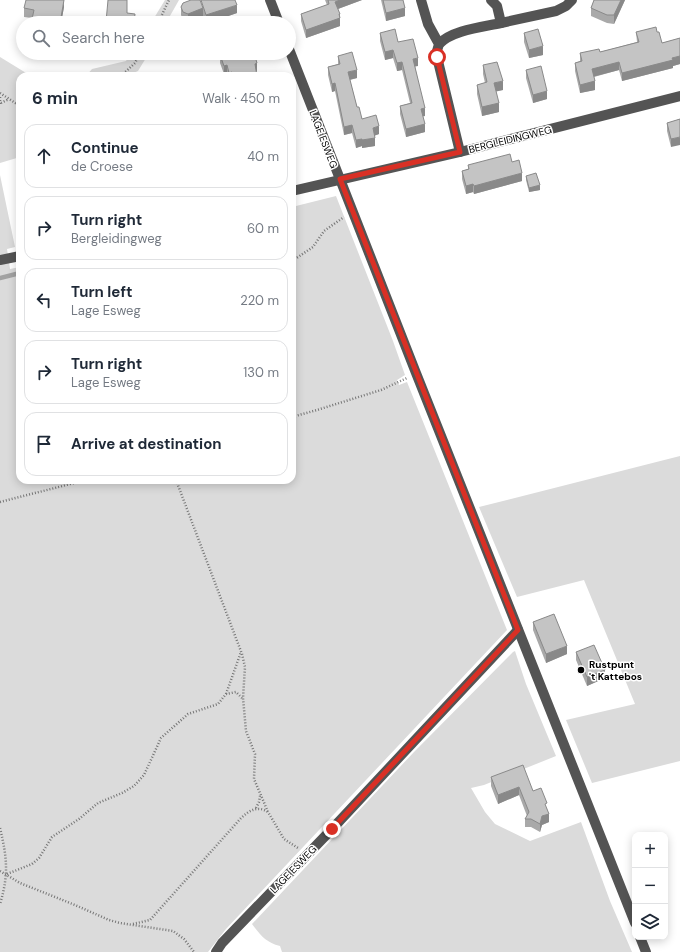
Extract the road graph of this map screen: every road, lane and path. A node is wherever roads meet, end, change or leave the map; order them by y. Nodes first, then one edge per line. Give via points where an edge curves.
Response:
1 (169, 0) edge
2 (270, 0) edge
3 (421, 0) edge
4 (491, 0) edge
5 (572, 0) edge
6 (161, 16) edge
7 (276, 16) edge
8 (502, 23) junction
9 (439, 44) junction
10 (136, 60) edge
11 (293, 60) edge
12 (125, 72) edge
13 (0, 93) edge
14 (680, 96) edge
15 (0, 97) edge
16 (9, 99) junction
17 (16, 103) edge
18 (0, 104) edge
19 (460, 152) junction
20 (340, 179) junction
21 (296, 190) edge
22 (352, 211) junction
23 (16, 257) edge
24 (296, 258) edge
25 (0, 260) edge
26 (416, 373) junction
27 (296, 416) edge
28 (70, 484) edge
29 (178, 484) edge
30 (0, 502) edge
31 (518, 630) junction
32 (241, 651) junction
33 (226, 694) junction
34 (243, 698) junction
35 (260, 793) junction
36 (254, 809) junction
37 (268, 812) junction
38 (0, 828) edge
39 (308, 853) junction
40 (0, 871) edge
41 (7, 874) junction
42 (0, 904) edge
43 (632, 915) edge
44 (150, 920) junction
45 (130, 924) junction
46 (154, 928) junction
47 (641, 940) edge
48 (194, 952) edge
49 (216, 952) edge
50 (646, 952) edge

1 - 6 path
2 - 7 street
3 - 9 street via 428,24
4 - 8 street via 497,6
5 - 8 street via 556,11
8 - 9 street via 452,34
9 - 19 street via 437,57
10 - 12 path
11 - 20 street, LAGE ESWEG
13 - 16 path
14 - 19 street, BERGLEIDINGWEG
15 - 18 path
16 - 17 path
16 - 18 path
19 - 20 street, BERGLEIDINGWEG
20 - 21 street, BERGLEIDINGWEG
20 - 22 street, LAGE ESWEG
22 - 24 path via 324,231 313,247
22 - 26 street, LAGE ESWEG
23 - 25 street
26 - 27 path via 381,390
26 - 31 street, LAGE ESWEG
28 - 30 path
29 - 32 path
31 - 39 street, LAGE ESWEG
31 - 43 street, LAGE ESWEG
32 - 33 path
32 - 34 path via 245,667
33 - 34 path via 236,692
33 - 41 path via 218,704 188,714 161,738 144,775 134,786 122,794 98,803 52,837 39,858 32,864
34 - 35 path via 246,730 255,754 254,779
35 - 36 path via 259,802
35 - 37 path
36 - 37 path via 262,808
36 - 44 path via 240,818
37 - 39 path via 284,840
38 - 41 path
39 - 49 street, LAGE ESWEG
40 - 41 path
41 - 42 path
41 - 45 path via 20,883 109,920
44 - 45 path
44 - 46 path
45 - 46 path
46 - 48 path via 173,931
47 - 50 street

